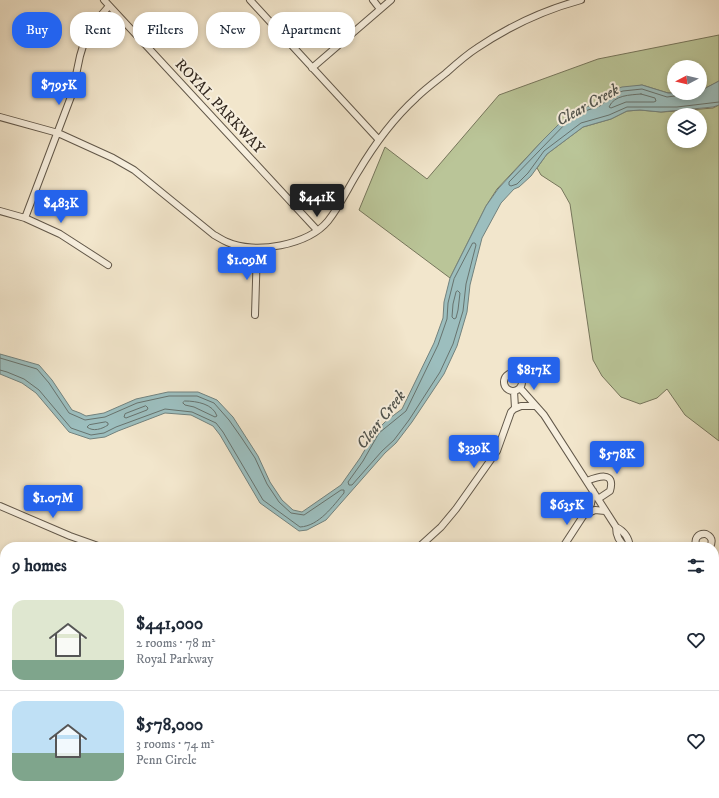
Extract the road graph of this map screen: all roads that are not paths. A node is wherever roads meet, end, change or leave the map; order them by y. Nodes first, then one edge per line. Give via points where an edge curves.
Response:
1 (104, 0) edge
2 (250, 0) edge
3 (372, 0) edge
4 (391, 0) edge
5 (581, 0) edge
6 (569, 2) edge
7 (109, 6) junction
8 (380, 8) junction
9 (312, 68) junction
10 (0, 117) edge
11 (58, 133) junction
12 (379, 140) junction
13 (0, 211) edge
14 (25, 218) junction
15 (317, 230) junction
16 (257, 248) junction
17 (108, 265) dead end
18 (255, 315) dead end
19 (536, 406) junction
20 (515, 408) junction
21 (587, 481) junction
22 (593, 491) junction
23 (598, 499) junction
24 (0, 506) edge
25 (605, 511) junction
26 (584, 515) junction
27 (616, 527) junction
28 (87, 542) edge
29 (424, 542) edge
30 (567, 542) edge
31 (621, 542) edge
32 (628, 542) edge
33 (695, 542) edge
34 (712, 542) edge

1 - 7 street, ROYAL PARKWAY
2 - 9 street
3 - 8 street
4 - 8 street
5 - 6 street
6 - 12 street via 519,23 475,49 416,98
7 - 11 street via 86,36 72,94
7 - 15 street, ROYAL PARKWAY
8 - 9 street
9 - 12 street
10 - 11 street
11 - 14 street
11 - 16 street via 134,170 227,243
12 - 15 street via 339,205 327,222
13 - 14 street
14 - 17 street via 60,234
15 - 16 street via 300,240 284,245
16 - 18 street
19 - 20 street via 525,405
19 - 20 street via 517,389
19 - 21 street
20 - 29 street via 511,412 497,452 456,509
21 - 22 street
21 - 23 street via 602,476 609,479 610,491
22 - 23 street
22 - 26 street
23 - 25 street
24 - 28 street
25 - 26 street via 595,510
25 - 27 street
26 - 30 street
27 - 31 street
27 - 32 street via 626,536
33 - 34 street via 699,535 706,534

